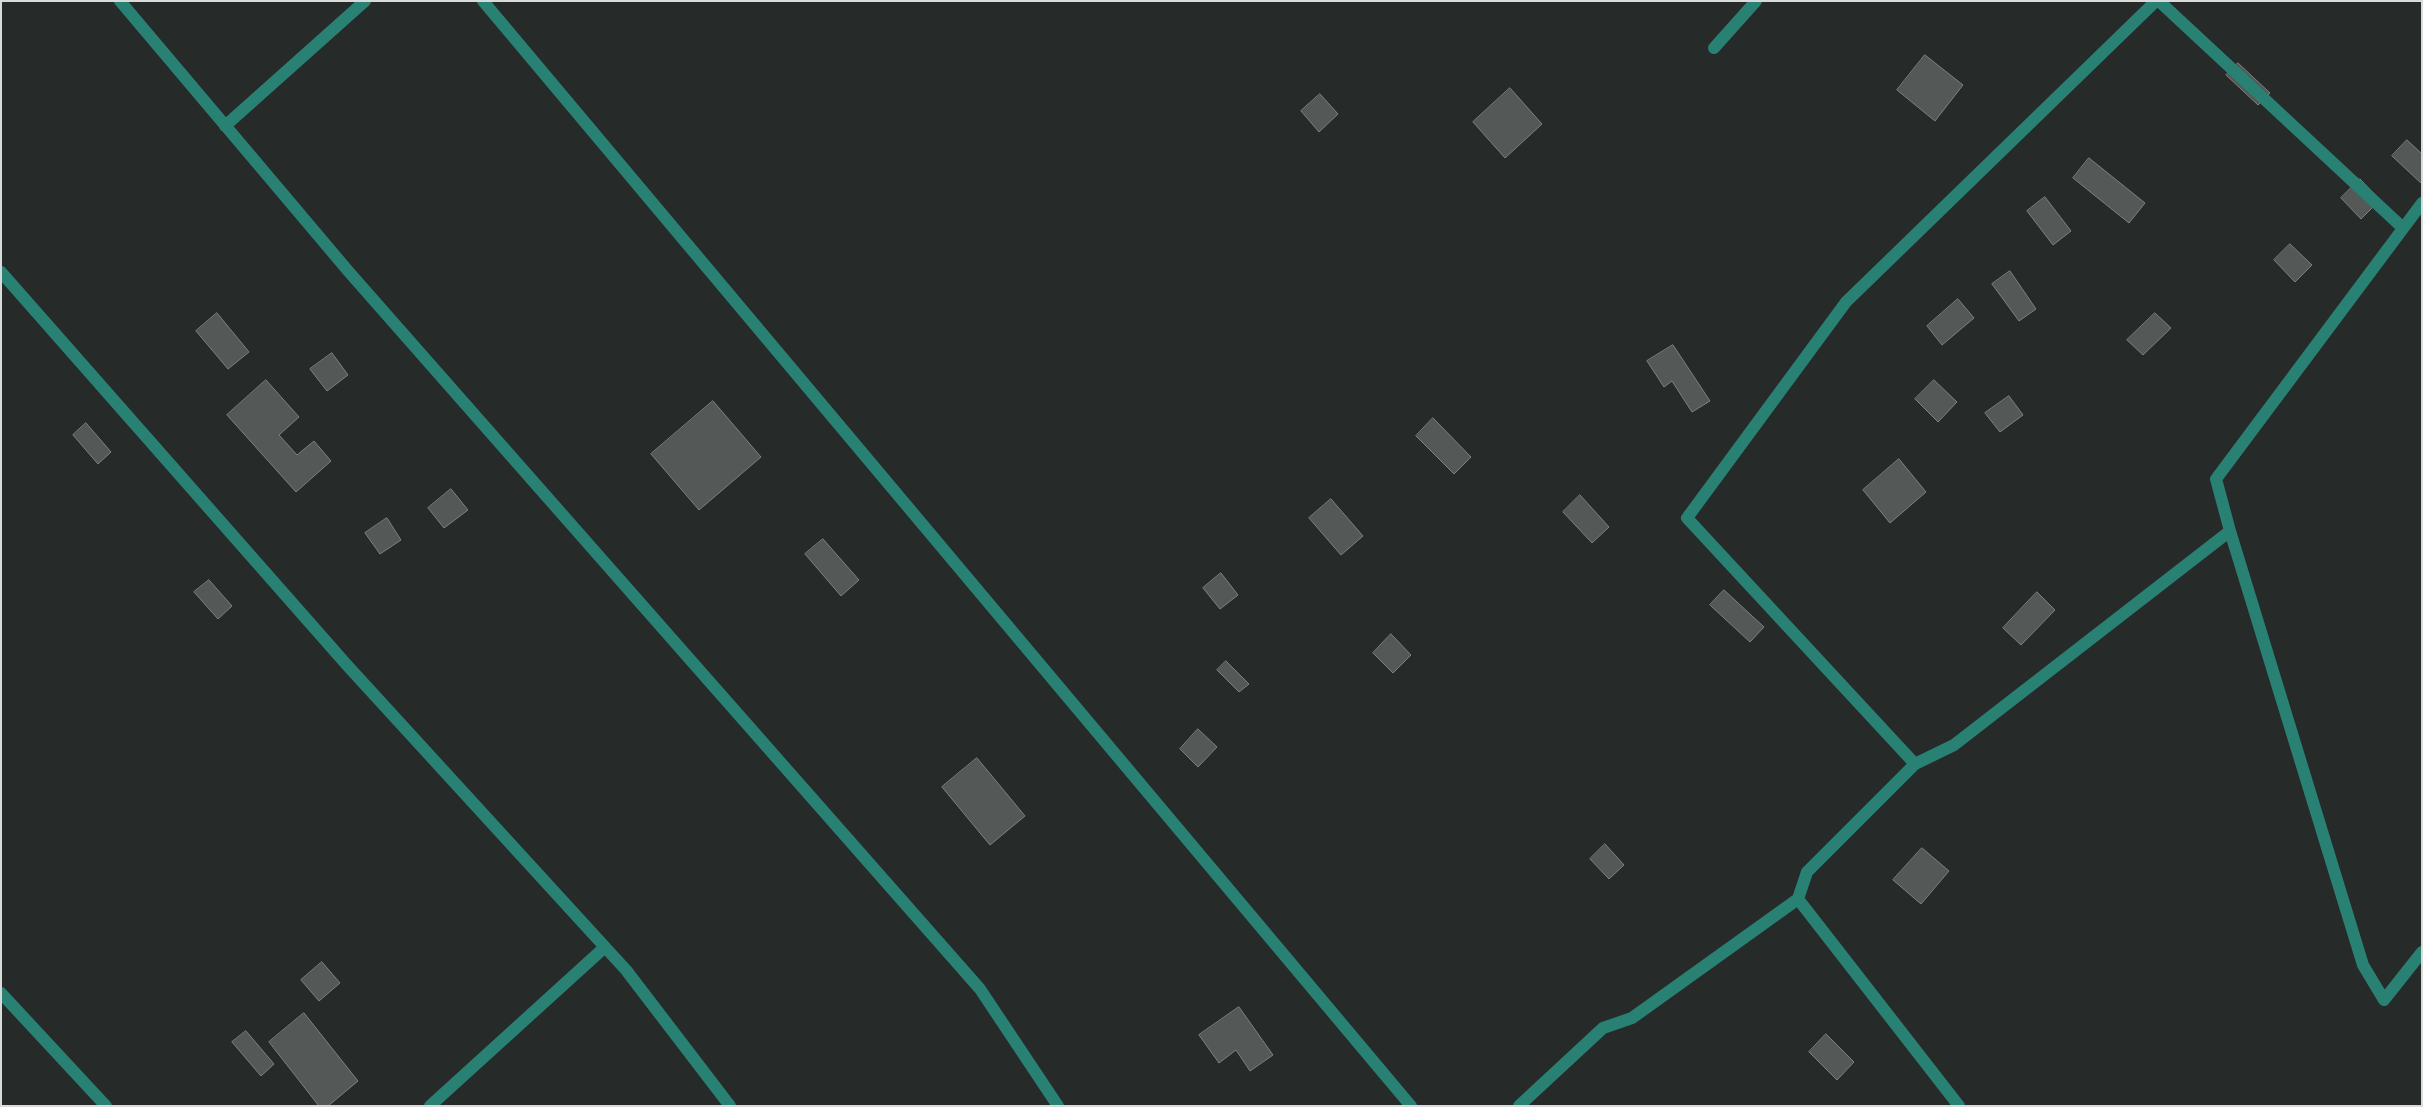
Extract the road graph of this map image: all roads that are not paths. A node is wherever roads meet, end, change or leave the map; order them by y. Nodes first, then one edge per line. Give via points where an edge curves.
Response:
1 (120, 1) edge
2 (365, 1) edge
3 (483, 1) edge
4 (1756, 1) edge
5 (2157, 1) edge
6 (1714, 48) dead end
7 (226, 126) junction
8 (2422, 203) edge
9 (2403, 228) junction
10 (1, 272) edge
11 (2230, 531) junction
12 (1915, 764) junction
13 (1798, 899) junction
14 (605, 947) junction
15 (2422, 952) edge
16 (1, 993) edge
17 (102, 1101) edge
18 (88, 1106) edge
19 (430, 1106) edge
20 (730, 1106) edge
21 (1058, 1106) edge
22 (1411, 1106) edge
23 (1519, 1106) edge
24 (1960, 1106) edge

1 - 7 street
2 - 7 street
3 - 22 street
4 - 6 street
5 - 9 street
5 - 12 street via 1846,302 1687,518
7 - 21 street via 355,280 980,989
8 - 9 street
9 - 11 street via 2216,478
10 - 14 street via 346,664
11 - 12 street via 1954,745
11 - 15 street via 2363,965 2384,1000
12 - 13 street via 1807,872
13 - 23 street via 1632,1018 1603,1028
13 - 24 street
14 - 19 street
14 - 20 street
16 - 17 street
17 - 18 street

